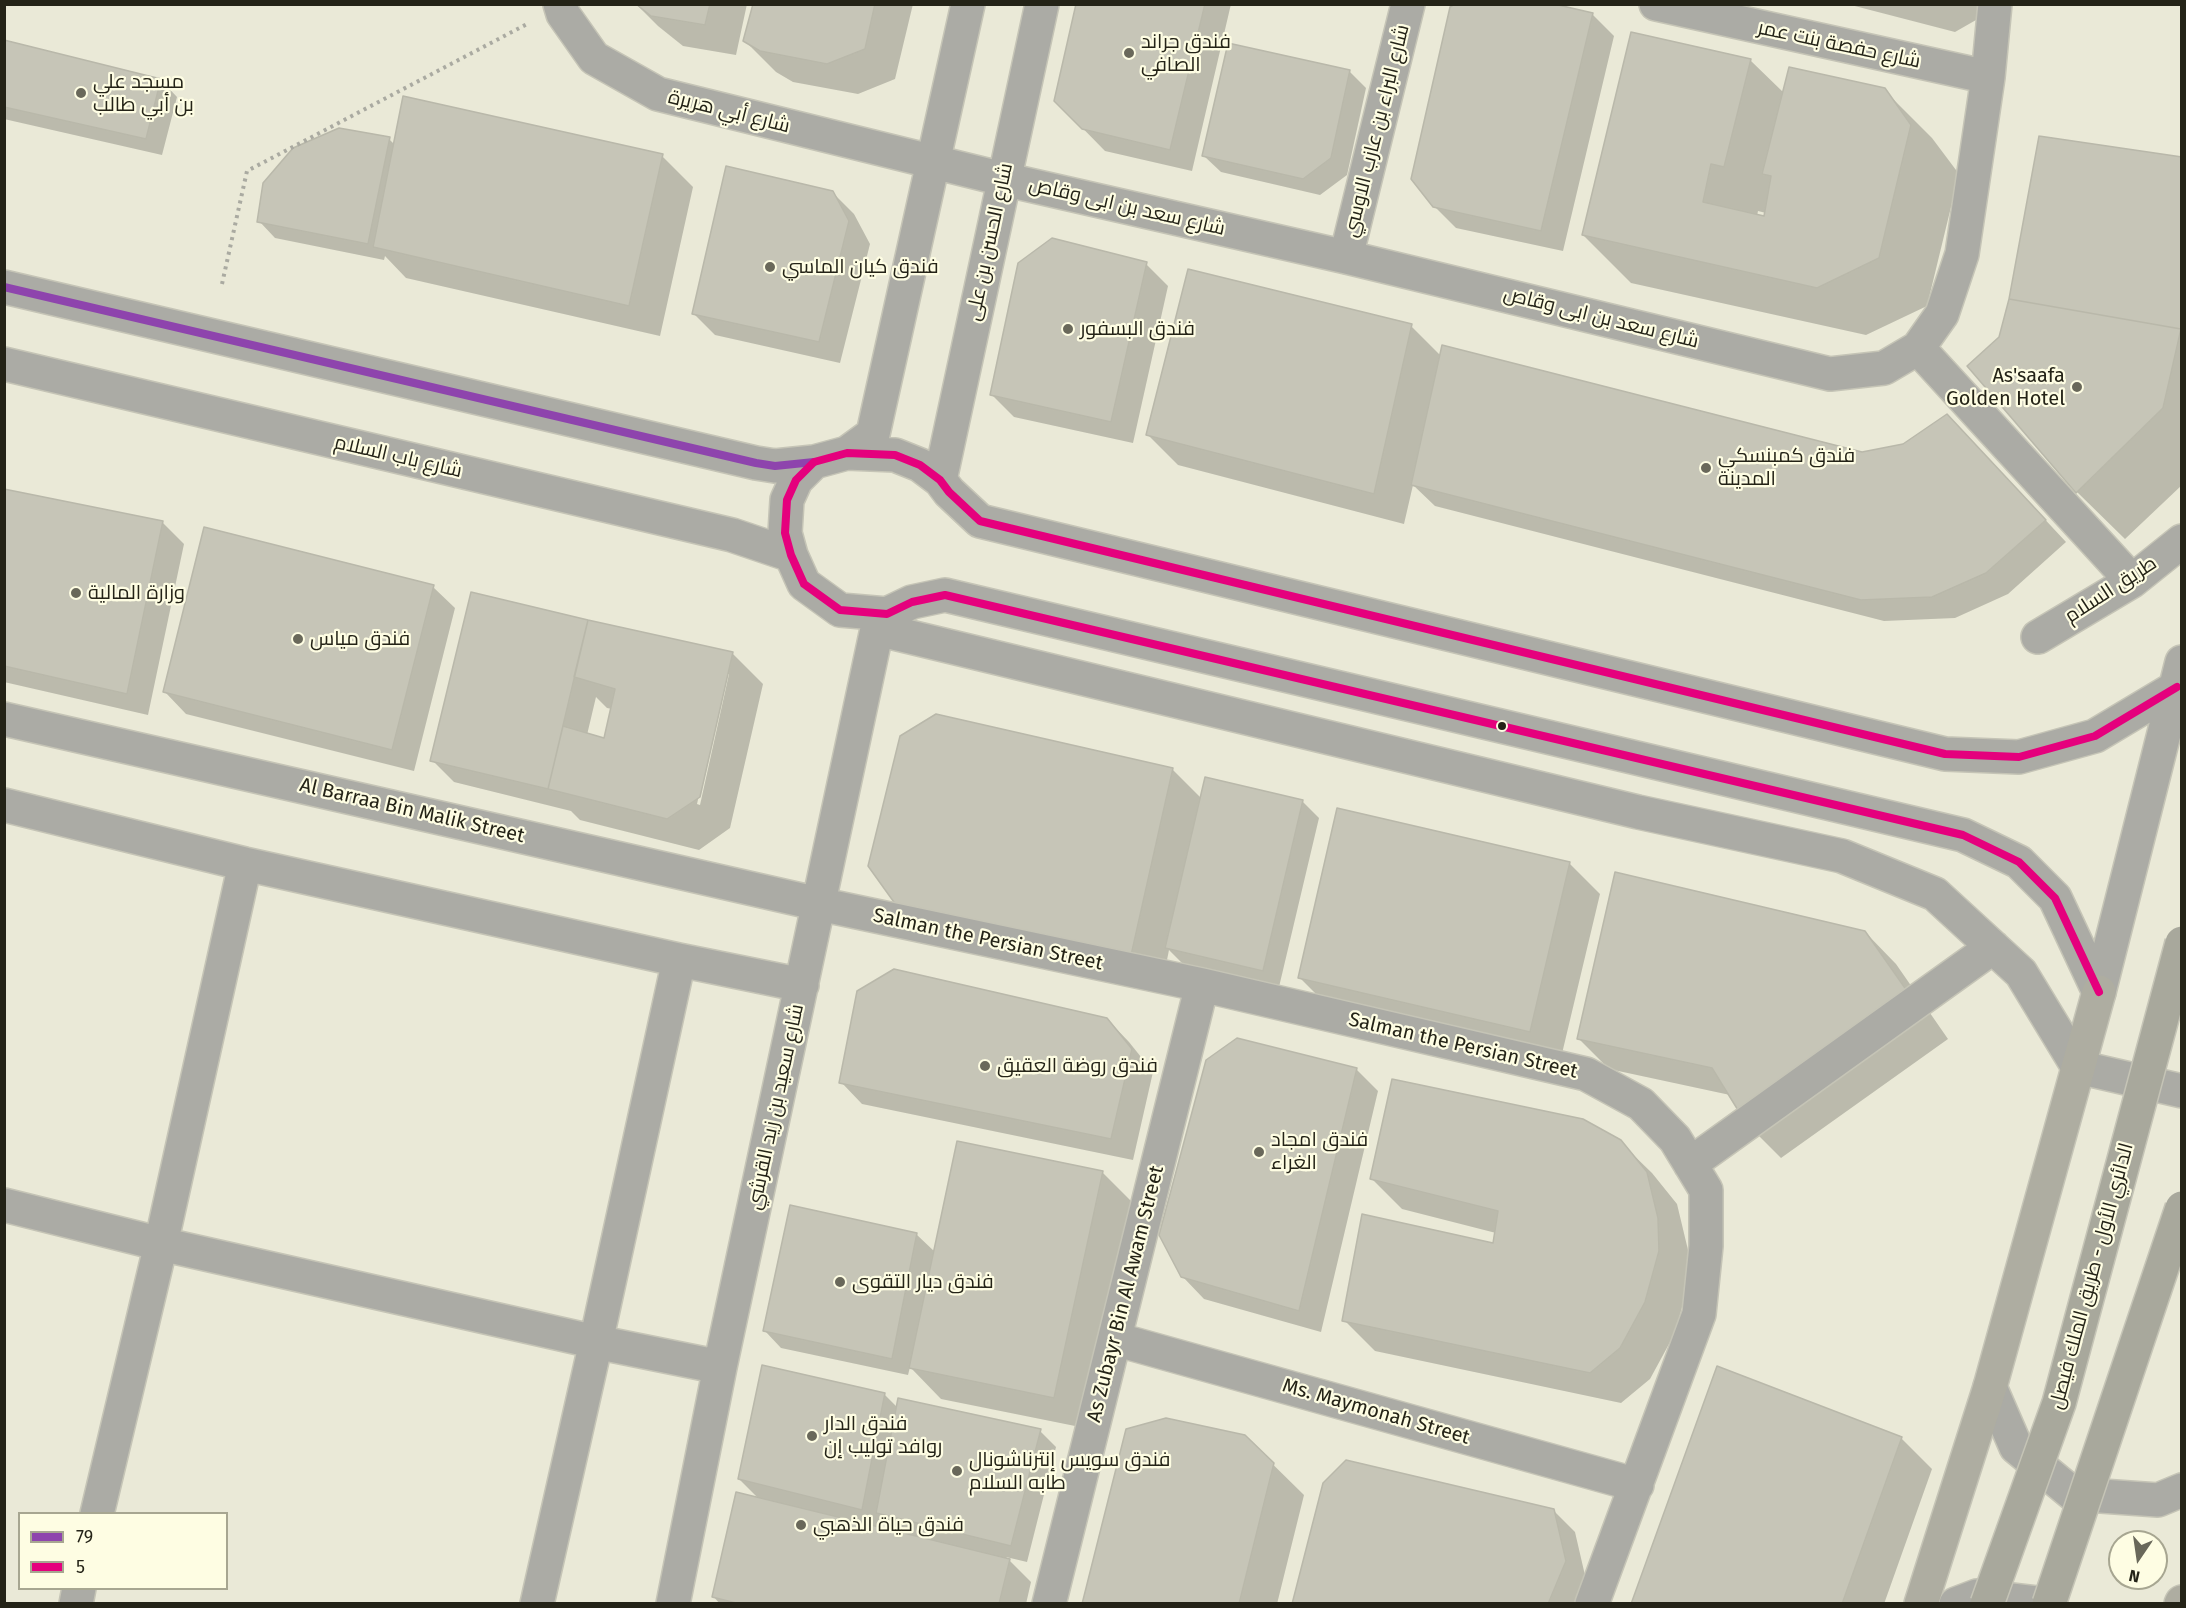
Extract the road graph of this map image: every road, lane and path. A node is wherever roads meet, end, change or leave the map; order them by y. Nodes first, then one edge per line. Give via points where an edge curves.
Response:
1 (968, 4) edge
2 (1042, 4) edge
3 (1408, 4) edge
4 (1656, 4) edge
5 (1995, 4) edge
6 (560, 5) edge
7 (1988, 77) junction
8 (933, 162) junction
9 (1003, 179) junction
10 (1346, 257) junction
11 (222, 284) dead end
12 (4, 287) edge
13 (1918, 348) junction
14 (4, 364) edge
15 (846, 453) junction
16 (814, 462) junction
17 (940, 480) junction
18 (2181, 542) edge
19 (791, 555) junction
20 (2132, 581) junction
21 (882, 621) junction
22 (2038, 637) dead end
23 (2179, 675) edge
24 (4, 719) edge
25 (4, 805) edge
26 (245, 864) junction
27 (819, 904) junction
28 (2181, 943) edge
29 (1993, 947) junction
30 (679, 960) junction
31 (802, 985) junction
32 (1202, 985) junction
33 (2099, 992) junction
34 (2078, 1067) junction
35 (2181, 1091) edge
36 (1690, 1164) junction
37 (4, 1205) edge
38 (2181, 1208) edge
39 (161, 1244) junction
40 (1115, 1340) junction
41 (596, 1342) junction
42 (720, 1367) junction
43 (1990, 1387) junction
44 (1637, 1485) junction
45 (2181, 1490) edge
46 (97, 1512) edge
47 (537, 1604) edge
48 (673, 1604) edge
49 (1049, 1604) edge
50 (1592, 1604) edge
51 (1921, 1604) edge
52 (1956, 1604) edge
53 (1987, 1604) edge
54 (2047, 1604) edge

1 - 8 street
2 - 9 street, شارع الحسن بن على
3 - 10 street, شارع البراء بن عازب الاوسي
4 - 7 street, شارع حفصة بنت عمر
5 - 7 street, شارع سعد بن ابى وقاص
6 - 8 street, شارع أبي هريرة via 594,58 658,94
6 - 11 path via 248,171
7 - 13 street, شارع سعد بن ابى وقاص via 1962,254 1941,314
8 - 9 street, شارع سعد بن ابى وقاص
8 - 15 street via 873,434
9 - 10 street, شارع سعد بن ابى وقاص
9 - 17 street, شارع الحسن بن على
10 - 13 street, شارع سعد بن ابى وقاص via 1830,374 1884,368
12 - 16 street via 756,463 775,466
13 - 20 street
14 - 19 street, شارع باب السلام via 732,535
15 - 16 street
15 - 17 street via 895,455 920,465
16 - 19 street via 796,480 787,500 785,533
17 - 23 street via 980,521 1945,754 2019,758 2095,736
18 - 20 street, طريق السلام
19 - 21 street via 804,584 840,610
20 - 22 street, طريق السلام
21 - 27 street, شارع سعيد بن زيد القرشي
21 - 29 street via 1638,812 1842,856 1935,894
21 - 33 street via 912,602 945,595 1963,835 2019,862 2055,898
23 - 33 street
24 - 27 street, Al Barraa Bin Malik Street
25 - 26 street
26 - 30 street
26 - 39 street
27 - 31 street, شارع سعيد بن زيد القرشي
27 - 32 street, Salman the Persian Street
28 - 53 highway, الدائري الأول - طريق الملك فيصل, bridge via 2059,1403
29 - 34 street via 2021,973
29 - 36 street
30 - 31 street
30 - 41 street
31 - 42 street, شارع سعيد بن زيد القرشي
32 - 36 street, Salman the Persian Street via 1586,1074 1641,1104 1675,1139
32 - 40 street, As Zubayr Bin Al Awam Street
33 - 34 main road
34 - 35 street
34 - 43 main road
36 - 44 street, Salman the Persian Street via 1706,1190 1706,1246 1699,1314
37 - 39 street
38 - 54 highway, bridge
39 - 41 street
39 - 46 street
40 - 44 street, Ms. Maymonah Street
40 - 49 street, As Zubayr Bin Al Awam Street
41 - 42 street
41 - 47 street
42 - 48 street, شارع سعيد بن زيد القرشي
43 - 45 street via 2016,1447 2073,1494 2158,1500
43 - 51 main road
44 - 50 street, Salman the Persian Street
52 - 54 street via 1977,1596

